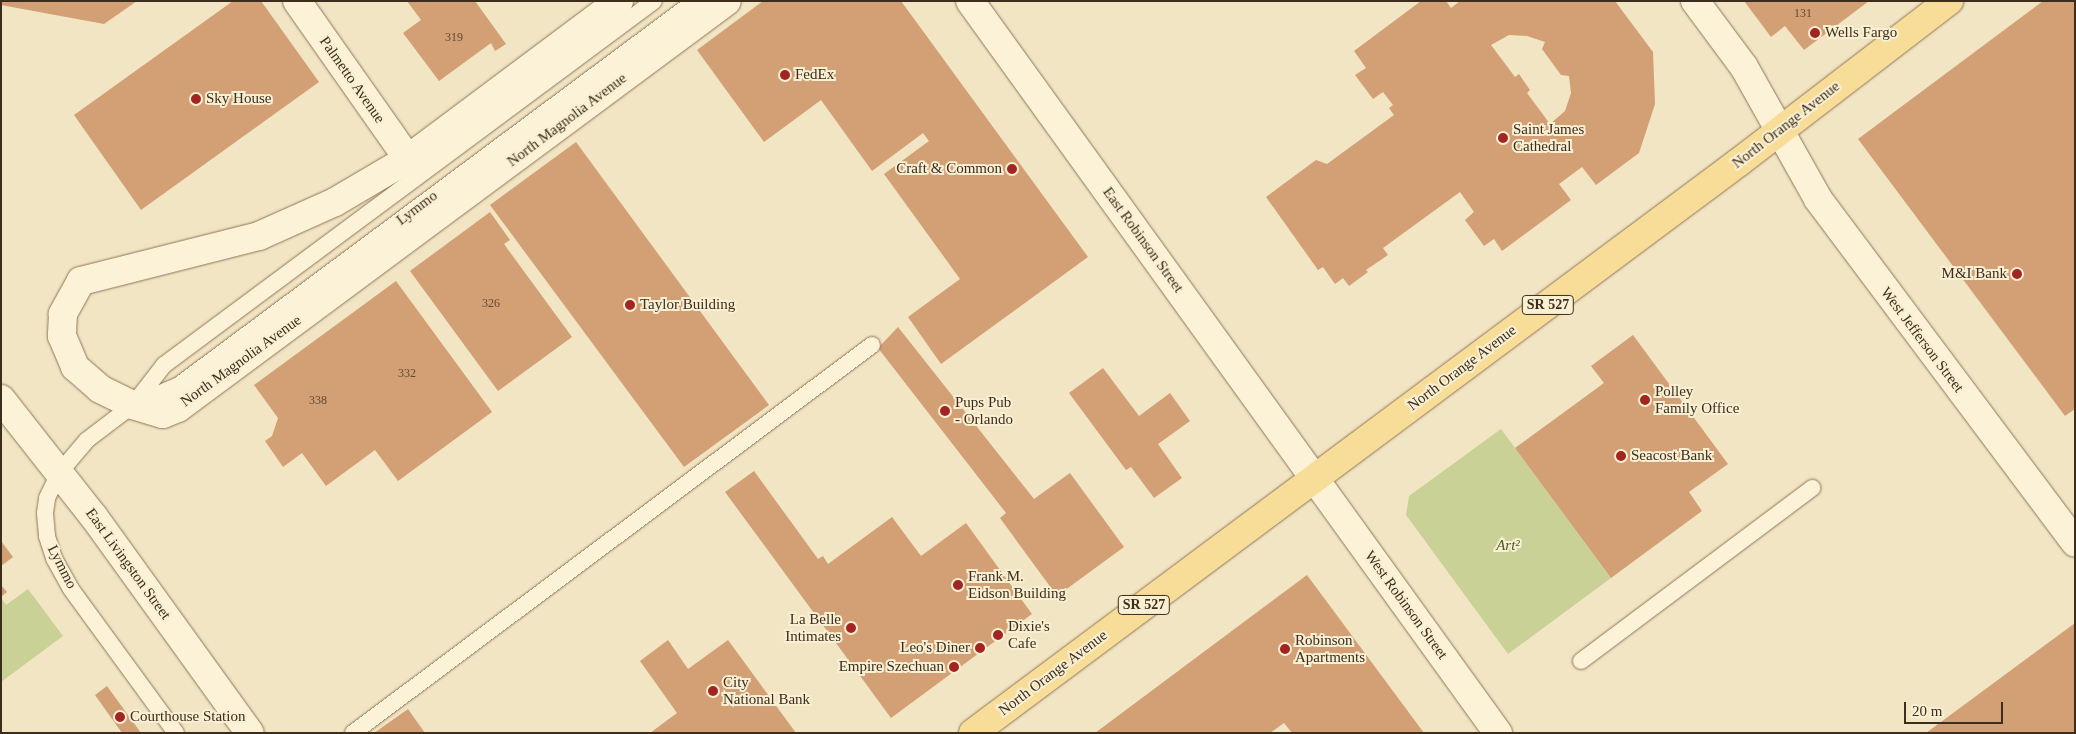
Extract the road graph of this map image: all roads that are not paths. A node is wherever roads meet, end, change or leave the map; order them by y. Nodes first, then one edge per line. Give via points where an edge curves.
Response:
1 (297, 1) edge
2 (619, 1) edge
3 (654, 1) edge
4 (695, 1) edge
5 (727, 1) edge
6 (970, 1) edge
7 (1695, 1) edge
8 (1949, 1) edge
9 (1779, 130) junction
10 (408, 159) junction
11 (872, 345) dead end
12 (1, 398) edge
13 (133, 405) junction
14 (59, 473) junction
15 (1315, 478) junction
16 (1812, 488) dead end
17 (2075, 542) edge
18 (1581, 661) dead end
19 (176, 733) edge
20 (250, 733) edge
21 (353, 733) edge
22 (973, 733) edge
23 (1498, 733) edge

1 - 10 street, Palmetto Avenue
2 - 10 street, North Magnolia Avenue
3 - 13 lane, Lymmo via 164,365
4 - 13 lane, Lymmo via 179,385
5 - 13 street, North Magnolia Avenue via 178,408 162,414
6 - 15 street, East Robinson Street
7 - 9 street, West Jefferson Street via 1744,67
8 - 9 main road, North Orange Avenue / SR 527
9 - 15 main road, North Orange Avenue / SR 527
9 - 17 street, West Jefferson Street via 1818,199
10 - 13 street, North Magnolia Avenue via 335,202 259,236 81,281 63,314 62,336 67,352 75,367 90,382
11 - 21 lane
12 - 14 street, East Livingston Street
13 - 14 lane, Lymmo via 87,440
14 - 19 lane, Lymmo via 47,498 45,513 47,536 54,558 71,589
14 - 20 street, East Livingston Street
15 - 22 main road, North Orange Avenue / SR 527
15 - 23 street, West Robinson Street
16 - 18 lane

